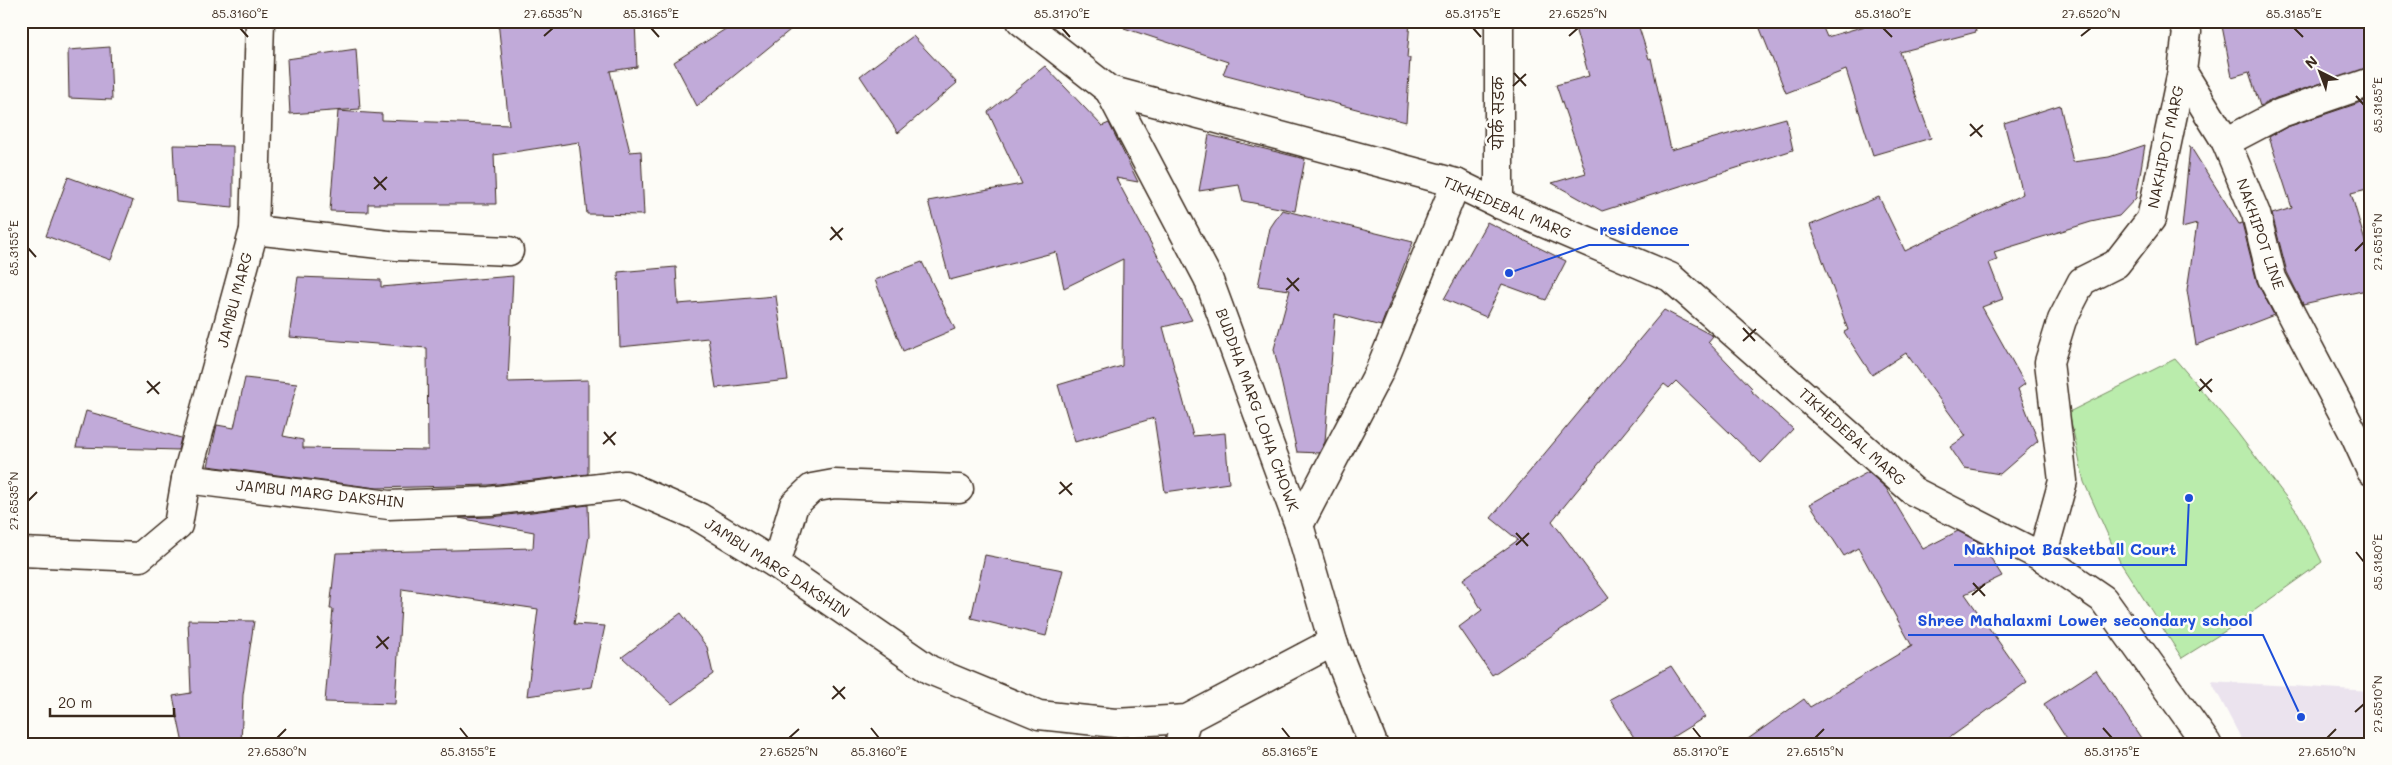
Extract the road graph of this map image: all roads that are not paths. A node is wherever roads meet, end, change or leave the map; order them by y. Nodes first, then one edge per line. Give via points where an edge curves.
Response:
1 (260, 21) edge
2 (1021, 21) edge
3 (1499, 21) edge
4 (2183, 21) edge
5 (2182, 71) junction
6 (2371, 82) edge
7 (1109, 90) junction
8 (2226, 142) junction
9 (1456, 184) junction
10 (1500, 204) junction
11 (254, 230) junction
12 (509, 251) dead end
13 (2362, 432) edge
14 (2371, 471) edge
15 (186, 479) junction
16 (959, 489) dead end
17 (1299, 525) junction
18 (21, 552) edge
19 (2042, 557) junction
20 (776, 564) junction
21 (1333, 642) junction
22 (1183, 732) edge
23 (1373, 744) edge
24 (2207, 744) edge

1 - 11 street, JAMBU MARG
2 - 7 street, TIKHEDEBAL MARG
3 - 10 street, योर्क सडक
4 - 5 street via 2187,32
5 - 8 street, NAKHIPOT LINE
5 - 19 street, NAKHIPOT MARG via 2151,219 2116,264 2082,281 2062,320 2049,362 2063,481
6 - 8 street via 2281,113
7 - 9 street, TIKHEDEBAL MARG
7 - 17 street, BUDDHA MARG LOHA CHOWK via 1208,278
8 - 13 street, NAKHIPOT LINE via 2256,214 2272,278
9 - 10 street, TIKHEDEBAL MARG
9 - 17 street via 1379,372
10 - 19 street, TIKHEDEBAL MARG via 1670,276 1913,491
11 - 12 street via 397,246
11 - 15 street, JAMBU MARG
13 - 14 street, NAKHIPOT LINE
15 - 18 street, JAMBU MARG via 178,525 140,557
15 - 20 street, JAMBU MARG DAKSHIN via 389,505 490,501 625,485 699,517
16 - 20 street via 834,484 812,488 794,505
17 - 21 street, BUDDHA MARG LOHA CHOWK
19 - 24 street via 2103,599
20 - 22 street, JAMBU MARG DAKSHIN via 930,670 1039,715
21 - 22 street, JAMBU MARG DAKSHIN
21 - 23 street, BUDDHA MARG LOHA CHOWK

